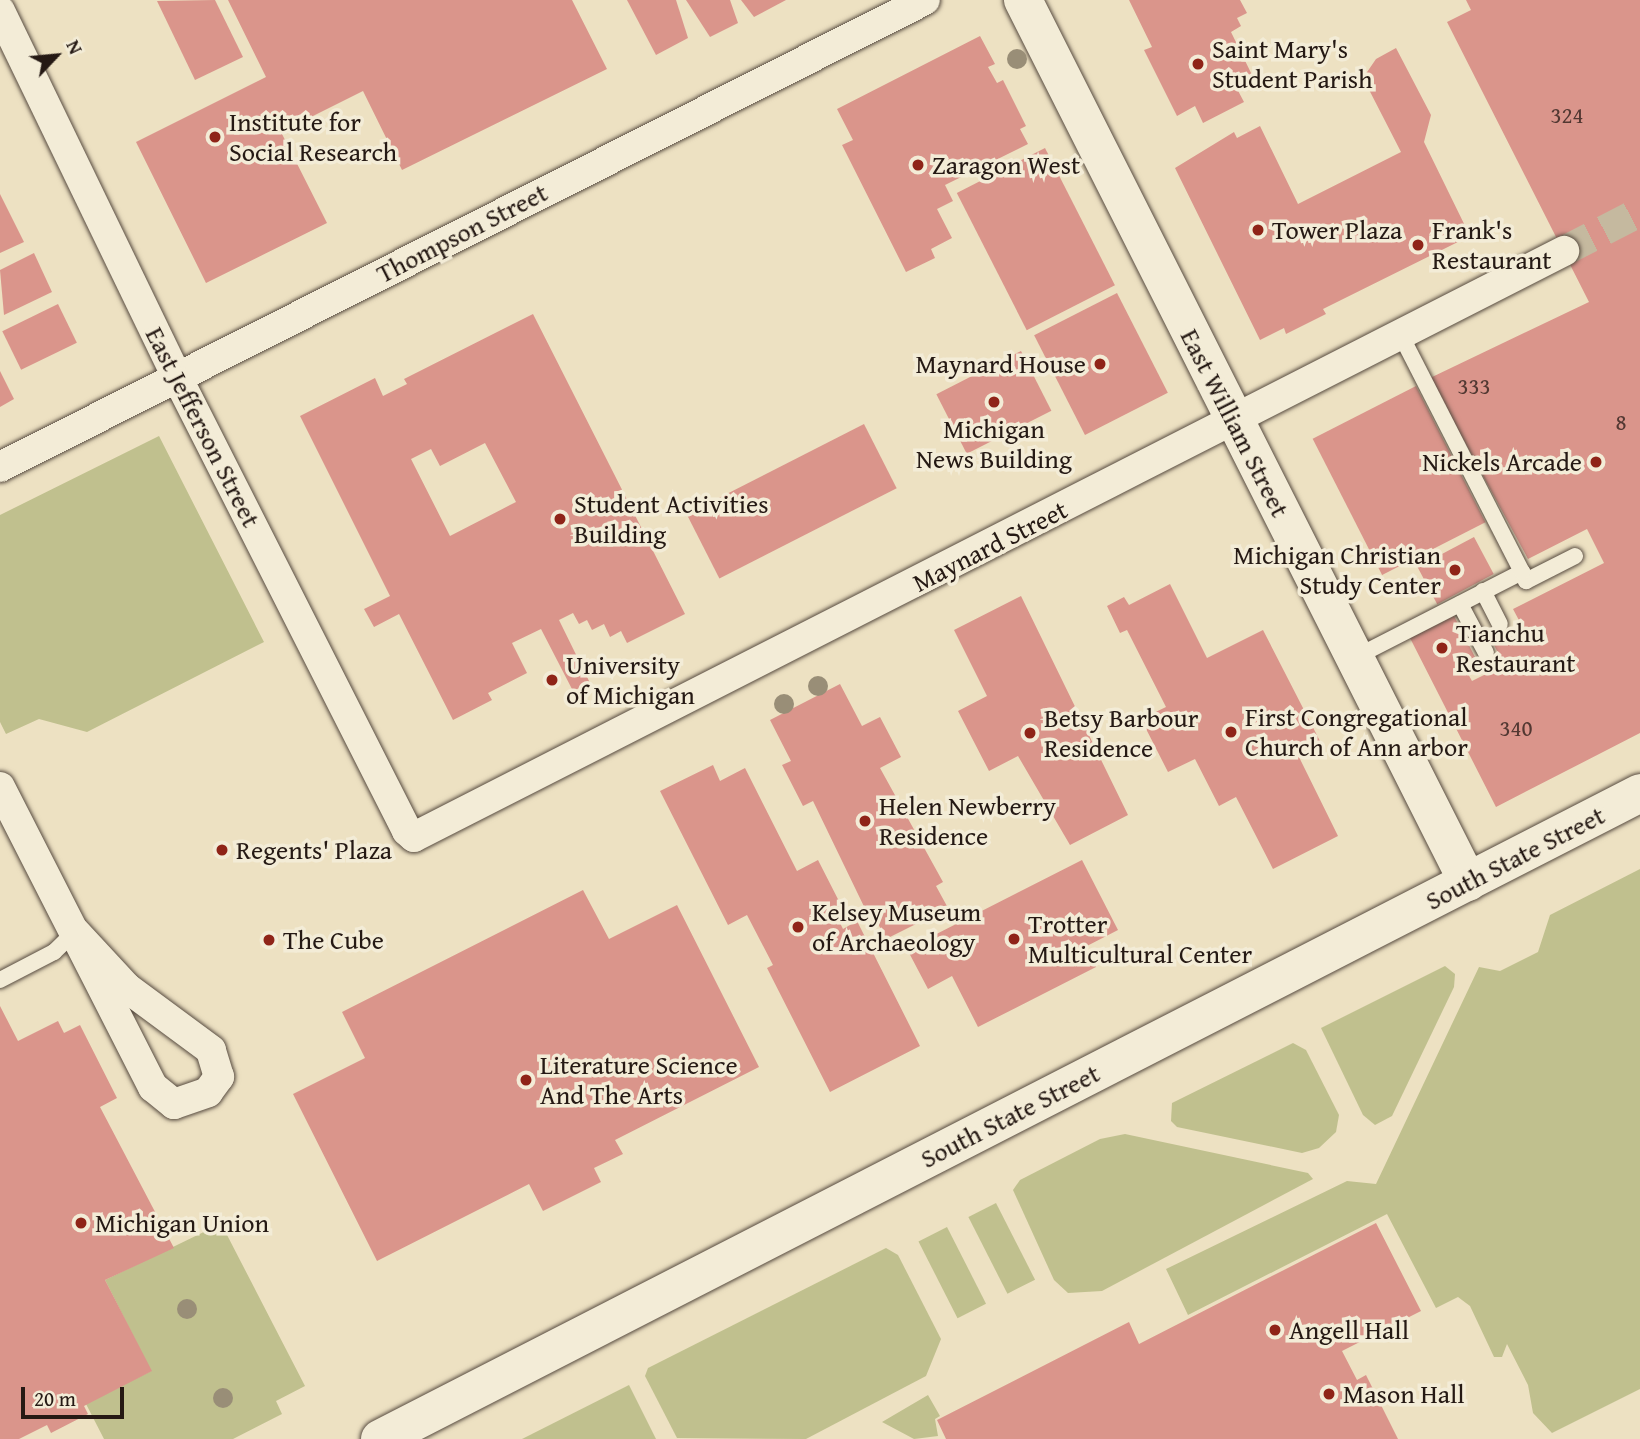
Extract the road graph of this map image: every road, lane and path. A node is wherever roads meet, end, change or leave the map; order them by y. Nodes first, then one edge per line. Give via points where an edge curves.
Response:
1 (925, 0) edge
2 (1023, 0) edge
3 (0, 11) edge
4 (1563, 251) tunnel mouth
5 (1401, 336) junction
6 (177, 377) junction
7 (1235, 422) junction
8 (0, 467) edge
9 (1575, 556) dead end
10 (1522, 572) junction
11 (1483, 592) junction
12 (1460, 604) junction
13 (1500, 624) dead end
14 (1486, 653) dead end
15 (1354, 658) junction
16 (0, 787) edge
17 (1640, 793) edge
18 (414, 837) joint
19 (1468, 882) junction
20 (75, 932) junction
21 (0, 980) edge
22 (380, 1439) edge

1 - 6 street, Thompson Street
2 - 7 main road, East William Street
3 - 6 street, East Jefferson Street
4 - 5 street, Maynard Street
5 - 7 street, Maynard Street
5 - 10 lane
6 - 8 street, Thompson Street
6 - 18 street, East Jefferson Street
7 - 15 main road, East William Street
7 - 18 street, Maynard Street
9 - 10 lane via 1526,581
10 - 11 lane
11 - 12 lane
11 - 13 lane
12 - 14 lane
12 - 15 lane
15 - 19 main road, East William Street
16 - 20 street
17 - 19 main road, South State Street
19 - 22 main road, South State Street
20 - 20 street via 162,1098 182,1104 208,1092 219,1077 211,1050 127,987
20 - 21 lane via 54,952

